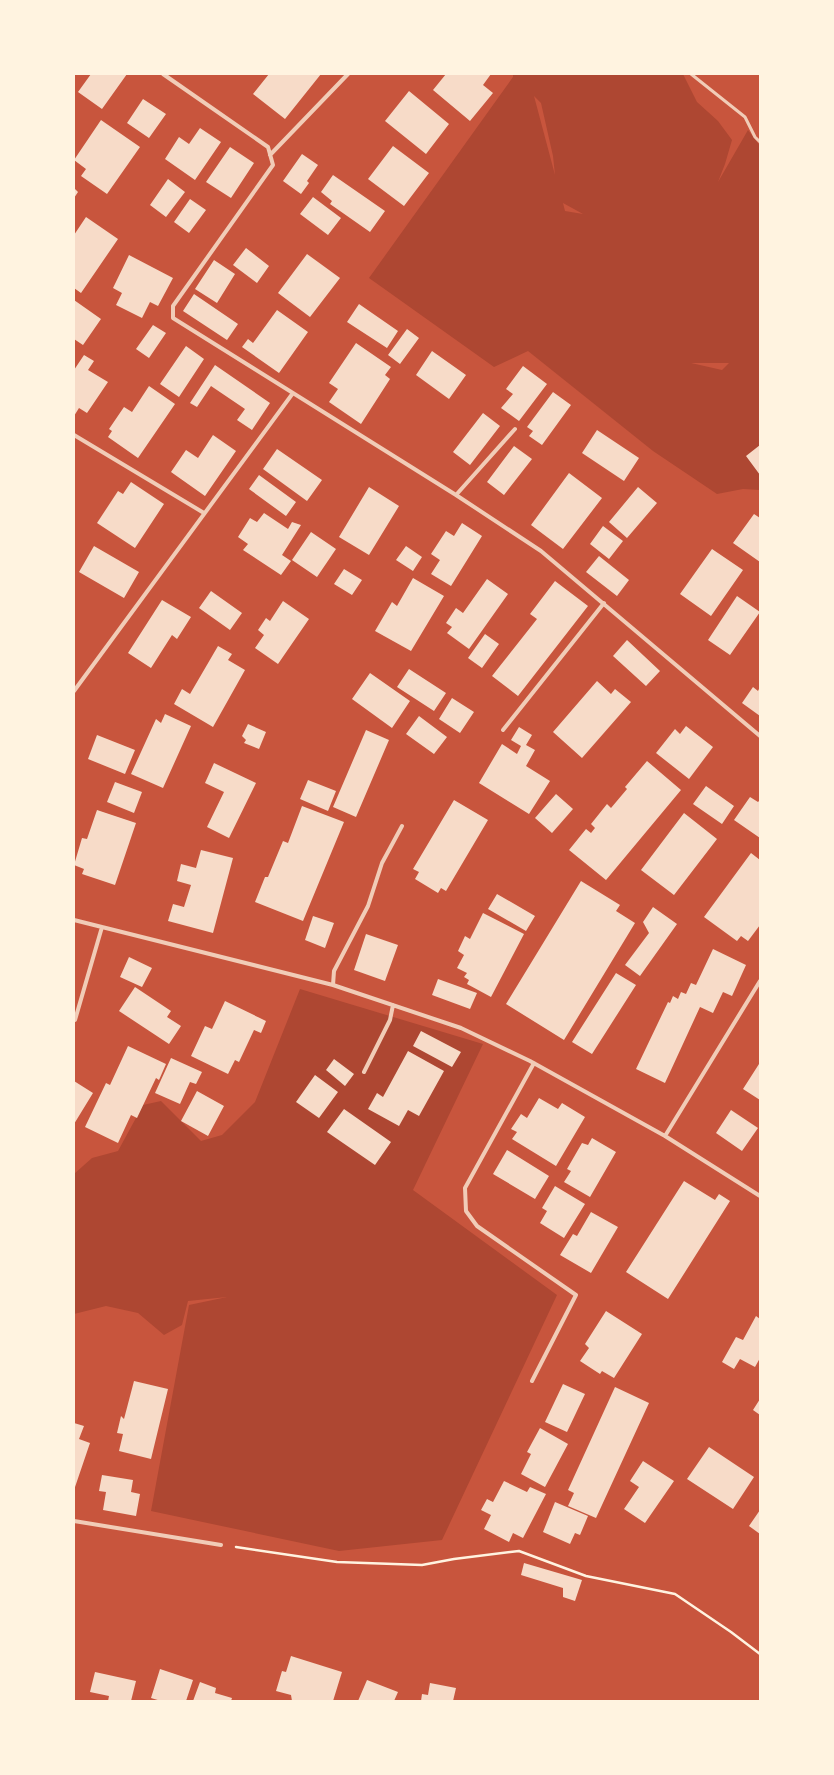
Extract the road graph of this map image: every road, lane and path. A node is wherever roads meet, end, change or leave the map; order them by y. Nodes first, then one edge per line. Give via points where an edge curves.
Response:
1 (163, 74) edge
2 (348, 74) edge
3 (691, 74) edge
4 (760, 142) edge
5 (270, 155) junction
6 (293, 393) junction
7 (515, 429) dead end
8 (74, 436) edge
9 (456, 495) junction
10 (204, 513) junction
11 (604, 603) junction
12 (74, 692) edge
13 (503, 730) dead end
14 (760, 736) edge
15 (402, 826) dead end
16 (74, 920) edge
17 (102, 927) junction
18 (760, 981) edge
19 (333, 985) junction
20 (393, 1005) junction
21 (75, 1020) dead end
22 (534, 1063) junction
23 (364, 1072) dead end
24 (665, 1136) junction
25 (760, 1196) edge
26 (532, 1381) dead end
27 (74, 1521) edge
28 (221, 1545) joint
29 (760, 1654) edge

1 - 5 street via 268,147
2 - 5 street
3 - 4 lane via 745,118
5 - 6 street via 273,165 173,306 172,318
6 - 9 street
6 - 10 street
7 - 9 street
8 - 10 street
9 - 11 street via 542,551
10 - 12 street
11 - 13 street
11 - 14 street
15 - 19 street via 382,863 368,906 334,971
16 - 17 street
17 - 19 street
17 - 21 street
18 - 24 street
19 - 20 street
20 - 22 street via 461,1028
20 - 23 street via 390,1020
22 - 24 street
22 - 26 street via 465,1188 466,1211 477,1226 576,1295
24 - 25 street
27 - 28 street
28 - 29 path via 337,1562 422,1565 519,1551 586,1576 675,1594

